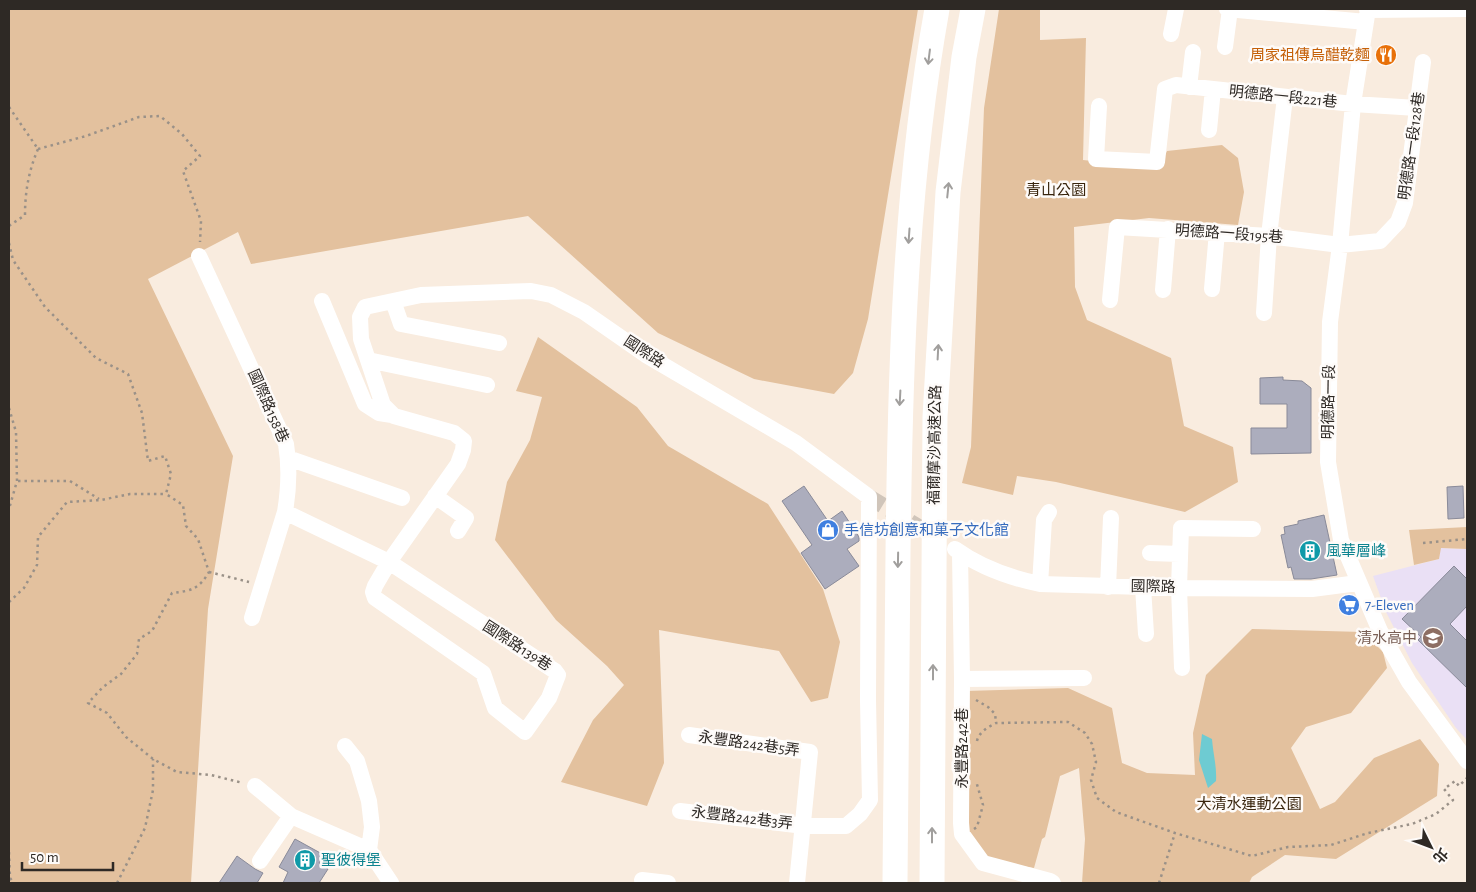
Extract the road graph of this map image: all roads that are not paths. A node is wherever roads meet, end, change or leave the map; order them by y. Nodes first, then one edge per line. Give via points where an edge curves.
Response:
1 (937, 9) edge
2 (973, 9) edge
3 (1176, 9) edge
4 (1228, 9) edge
5 (1446, 9) edge
6 (1467, 9) edge
7 (1367, 14) edge
8 (1171, 34) dead end
9 (1225, 47) dead end
10 (1192, 52) dead end
11 (1423, 62) dead end
12 (1188, 86) junction
13 (1213, 89) junction
14 (1285, 97) junction
15 (1354, 104) junction
16 (1099, 106) dead end
17 (1417, 108) junction
18 (1209, 130) dead end
19 (1168, 229) junction
20 (1216, 232) junction
21 (1269, 236) junction
22 (1340, 245) junction
23 (199, 256) road end
24 (1212, 289) dead end
25 (1163, 290) dead end
26 (1110, 300) dead end
27 (322, 301) dead end
28 (393, 301) junction
29 (1264, 314) dead end
30 (498, 343) dead end
31 (368, 360) junction
32 (487, 385) dead end
33 (394, 416) junction
34 (288, 458) junction
35 (435, 496) junction
36 (402, 498) dead end
37 (285, 512) junction
38 (1049, 512) dead end
39 (1111, 518) dead end
40 (1253, 529) dead end
41 (458, 532) dead end
42 (957, 551) joint
43 (1150, 553) dead end
44 (1180, 554) junction
45 (389, 562) junction
46 (1358, 583) junction
47 (1040, 584) junction
48 (1108, 587) junction
49 (1143, 587) junction
50 (1179, 588) junction
51 (252, 618) dead end
52 (1146, 634) dead end
53 (1182, 668) dead end
54 (1084, 678) dead end
55 (969, 680) junction
56 (689, 735) dead end
57 (345, 746) dead end
58 (1467, 762) edge
59 (255, 786) road end
60 (680, 810) dead end
61 (291, 816) junction
62 (804, 826) junction
63 (369, 850) junction
64 (260, 861) dead end
65 (642, 880) dead end
66 (391, 883) edge
67 (668, 883) edge
68 (797, 883) edge
69 (895, 883) edge
70 (932, 883) edge
71 (1053, 883) edge

1 -> 69 highway via 912,186 899,420
70 -> 2 highway, 福爾摩沙高速公路 via 934,417 948,192
3 - 8 street
4 - 7 street
4 - 9 street
5 - 6 street
5 - 7 street
7 - 15 street, 明德路一段
10 - 12 street
11 - 17 street, 明德路一段128巷
12 - 13 street, 明德路一段221巷
12 - 16 street, 明德路一段221巷 via 1176,85 1165,89 1157,162 1096,159
13 - 14 street, 明德路一段221巷
13 - 18 street, 明德路一段221巷
14 - 15 street, 明德路一段221巷
14 - 21 street
15 - 17 street, 明德路一段221巷
15 - 22 street, 明德路一段
17 - 22 street, 明德路一段128巷 via 1405,204 1398,222 1380,241
19 - 20 street, 明德路一段195巷
19 - 25 street
19 - 26 street, 明德路一段195巷 via 1117,227
20 - 21 street, 明德路一段195巷
20 - 24 street
21 - 22 street, 明德路一段195巷
21 - 29 street
22 - 46 street, 明德路一段 via 1330,322 1328,462 1341,540
23 - 34 street, 國際路158巷 via 286,444
27 - 33 street via 365,404 379,413
28 - 30 street via 402,324
28 - 31 street, 國際路 via 365,307 360,317 361,339
28 - 62 street, 國際路 via 421,295 531,291 551,295 584,312 646,355 796,442 869,497 870,800 846,826
31 - 32 street
31 - 33 street, 國際路 via 383,405
33 - 35 street via 454,433 464,441 458,464
34 - 36 street
34 - 37 street, 國際路158巷 via 289,488
35 - 41 street via 466,518
35 - 45 street
37 - 45 street
37 - 51 street, 國際路158巷
38 - 47 street via 1044,520
39 - 48 street
40 - 44 street via 1181,528
42 - 47 street, 國際路 via 999,572
42 - 55 street, 永豐路242巷
43 - 44 street
44 - 50 street
45 - 45 street, 國際路139巷 via 555,671 558,676 549,698 525,732 495,708 483,673 375,598 374,586
46 - 50 street, 國際路 via 1312,589
46 - 58 street, 明德路一段 via 1409,682
47 - 48 street, 國際路
48 - 49 street, 國際路
49 - 50 street, 國際路
49 - 52 street
50 - 53 street
54 - 55 street
55 - 71 street, 永豐路242巷 via 962,834 983,863
56 - 62 street, 永豐路242巷5弄 via 810,752
57 - 63 street via 358,761 369,801 372,827
59 - 61 street
60 - 62 street, 永豐路242巷3弄
61 - 63 street
61 - 64 street
62 - 68 street
63 - 66 street
65 - 67 street

